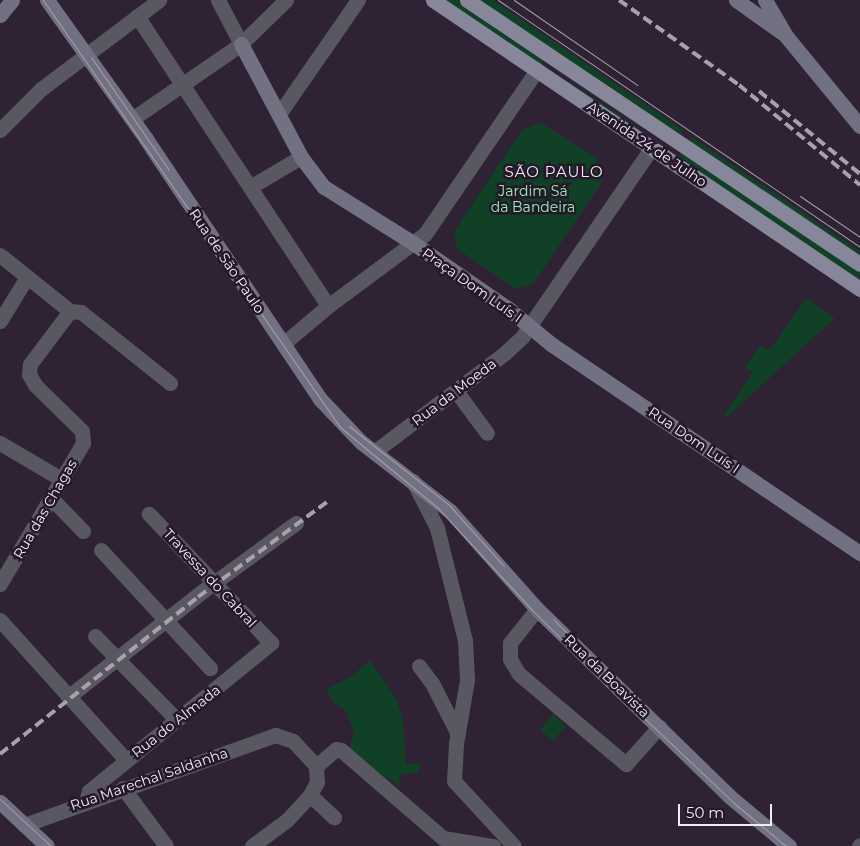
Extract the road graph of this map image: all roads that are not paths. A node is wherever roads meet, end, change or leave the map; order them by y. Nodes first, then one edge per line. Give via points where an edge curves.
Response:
1 (12, 0) edge
2 (47, 0) edge
3 (159, 0) edge
4 (218, 0) edge
5 (286, 0) edge
6 (358, 0) edge
7 (433, 0) edge
8 (467, 0) edge
9 (736, 0) edge
10 (765, 0) edge
11 (0, 14) edge
12 (137, 16) junction
13 (786, 36) junction
14 (241, 44) junction
15 (85, 54) junction
16 (537, 70) junction
17 (181, 84) junction
18 (601, 88) junction
19 (279, 114) junction
20 (132, 119) junction
21 (860, 126) edge
22 (0, 130) edge
23 (663, 130) junction
24 (652, 147) junction
25 (300, 157) junction
26 (250, 187) junction
27 (413, 244) junction
28 (0, 255) edge
29 (860, 264) edge
30 (27, 277) junction
31 (860, 289) edge
32 (328, 306) junction
33 (70, 311) junction
34 (0, 320) edge
35 (529, 326) junction
36 (283, 344) junction
37 (170, 383) dead end
38 (456, 391) junction
39 (487, 433) dead end
40 (0, 443) edge
41 (374, 452) junction
42 (61, 479) junction
43 (412, 480) junction
44 (434, 497) joint
45 (51, 498) junction
46 (149, 514) dead end
47 (296, 523) dead end
48 (83, 531) dead end
49 (101, 550) dead end
50 (860, 553) edge
51 (214, 583) junction
52 (0, 584) edge
53 (537, 609) junction
54 (0, 620) edge
55 (165, 620) junction
56 (95, 636) dead end
57 (271, 643) joint
58 (116, 658) junction
59 (419, 666) dead end
60 (210, 668) dead end
61 (68, 697) junction
62 (172, 715) dead end
63 (659, 726) junction
64 (458, 734) junction
65 (126, 760) junction
66 (316, 766) junction
67 (123, 788) junction
68 (310, 795) junction
69 (86, 801) junction
70 (0, 802) edge
71 (334, 817) dead end
72 (24, 825) junction
73 (273, 841) edge
74 (442, 842) edge
75 (47, 846) edge
76 (166, 846) edge
77 (252, 846) edge
78 (493, 846) edge
79 (514, 846) edge
80 (789, 846) edge

1 - 11 street
2 - 15 street, Rua de São Paulo
3 - 12 street
4 - 14 street
5 - 14 street
6 - 19 street
7 - 16 main road, Avenida 24 de Julho
8 - 18 main road, Avenida 24 de Julho
9 - 13 street
10 - 13 street
12 - 15 street
12 - 17 street
13 - 21 street
14 - 17 street
14 - 19 street
15 - 20 street, Rua de São Paulo
15 - 22 street via 41,89
16 - 18 main road via 542,66 551,67 580,84
16 - 24 main road, Avenida 24 de Julho
16 - 27 street, Praça Dom Luís I via 425,234
17 - 20 street
17 - 26 street
18 - 23 main road, Avenida 24 de Julho
19 - 25 street
20 - 36 street, Rua de São Paulo
23 - 24 main road
23 - 29 main road, Avenida 24 de Julho
24 - 31 main road, Avenida 24 de Julho
24 - 35 street, Praça Dom Luís I
25 - 26 street
25 - 27 street via 324,187
26 - 32 street
27 - 32 street
27 - 35 street, Praça Dom Luís I
28 - 30 street
30 - 33 street
30 - 34 street
32 - 36 street
33 - 37 street via 81,312
33 - 42 street, Rua das Chagas via 30,364 29,374 35,385 82,431 83,444
35 - 38 street, Rua da Moeda via 506,352
35 - 50 street, Rua Dom Luís I
36 - 41 street, Rua de São Paulo via 320,399
38 - 39 street
38 - 41 street, Rua da Moeda
40 - 42 street
41 - 43 street, Rua de São Paulo
42 - 45 street, Rua das Chagas
43 - 44 street, Rua de São Paulo
43 - 64 street via 437,528 465,640 467,680
44 - 53 street, Rua da Boavista via 463,524
45 - 48 street
45 - 52 street, Rua das Chagas
46 - 51 street, Travessa do Cabral
47 - 51 street
49 - 55 street
51 - 55 street
51 - 57 street, Travessa do Cabral
53 - 63 street, Rua da Boavista
53 - 63 street via 510,643 510,660 519,674 626,764
54 - 61 street
55 - 58 street
55 - 60 street
56 - 58 street
57 - 65 street, Rua do Almada
58 - 61 street
58 - 62 street
59 - 64 street via 432,683
61 - 65 street
63 - 80 street, Rua da Boavista via 729,796
64 - 79 street via 454,781
65 - 69 street, Rua do Almada via 89,791
66 - 67 street, Rua Marechal Saldanha via 294,741 275,735
66 - 68 street via 317,782
66 - 74 street via 336,749 341,750
67 - 69 street, Rua Marechal Saldanha
67 - 76 street
68 - 71 street
68 - 73 street
69 - 72 street, Rua Marechal Saldanha
70 - 72 street
72 - 75 street
73 - 77 street
74 - 78 street

